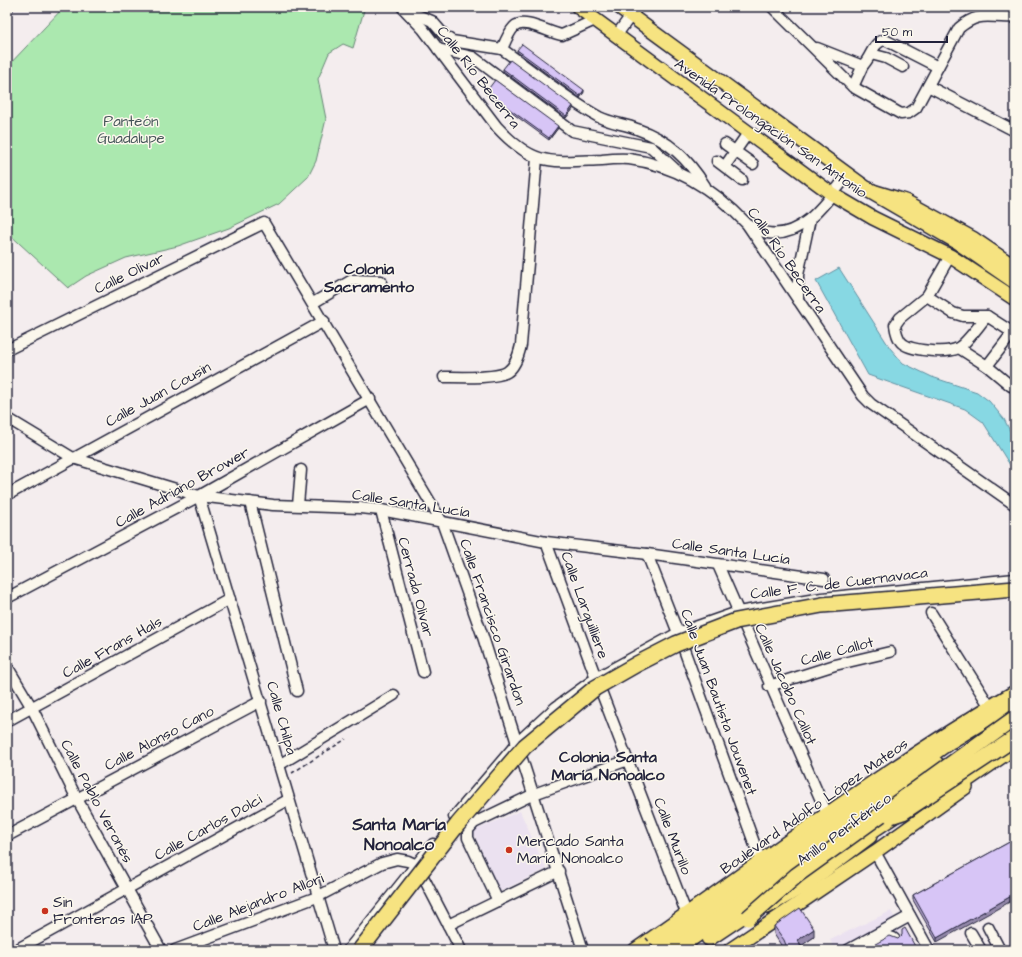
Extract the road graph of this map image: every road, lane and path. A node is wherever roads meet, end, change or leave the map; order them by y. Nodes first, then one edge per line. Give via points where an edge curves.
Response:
1 (578, 7) edge
2 (619, 7) edge
3 (772, 7) edge
4 (404, 9) edge
5 (634, 11) edge
6 (783, 11) edge
7 (1015, 16) edge
8 (1001, 18) junction
9 (595, 20) junction
10 (1015, 26) edge
11 (616, 36) junction
12 (813, 47) junction
13 (438, 49) junction
14 (502, 49) junction
15 (871, 54) junction
16 (863, 65) junction
17 (903, 67) dead end
18 (938, 67) junction
19 (928, 86) junction
20 (853, 87) junction
21 (1014, 128) edge
22 (748, 133) junction
23 (725, 144) dead end
24 (735, 152) junction
25 (537, 158) junction
26 (753, 164) dead end
27 (679, 172) junction
28 (847, 176) junction
29 (742, 180) dead end
30 (706, 188) junction
31 (869, 190) junction
32 (832, 194) junction
33 (810, 219) junction
34 (264, 223) joint
35 (747, 224) junction
36 (950, 256) junction
37 (1015, 267) edge
38 (1015, 280) edge
39 (381, 281) dead end
40 (927, 296) junction
41 (1015, 299) edge
42 (798, 300) junction
43 (313, 303) junction
44 (987, 316) junction
45 (324, 321) junction
46 (1014, 333) edge
47 (959, 348) junction
48 (7, 350) edge
49 (986, 366) junction
50 (444, 377) dead end
51 (1014, 386) edge
52 (370, 399) junction
53 (7, 418) edge
54 (73, 458) junction
55 (301, 470) dead end
56 (7, 495) edge
57 (199, 496) junction
58 (250, 502) junction
59 (1015, 505) edge
60 (298, 506) junction
61 (381, 510) junction
62 (442, 522) junction
63 (546, 542) junction
64 (647, 554) junction
65 (718, 565) junction
66 (824, 579) dead end
67 (1015, 579) edge
68 (1015, 589) edge
69 (7, 598) edge
70 (230, 599) junction
71 (738, 612) junction
72 (932, 613) dead end
73 (678, 634) junction
74 (890, 652) dead end
75 (7, 666) edge
76 (423, 672) dead end
77 (596, 678) junction
78 (769, 686) junction
79 (297, 691) dead end
80 (1015, 692) edge
81 (394, 694) dead end
82 (261, 701) junction
83 (1015, 701) edge
84 (990, 707) junction
85 (32, 708) junction
86 (1015, 712) edge
87 (1015, 718) edge
88 (7, 721) edge
89 (1015, 729) edge
90 (1015, 737) edge
91 (346, 739) dead end
92 (518, 742) junction
93 (1015, 747) edge
94 (1015, 753) edge
95 (628, 760) junction
96 (279, 765) junction
97 (283, 779) junction
98 (534, 794) junction
99 (77, 799) junction
100 (288, 800) junction
101 (827, 814) junction
102 (892, 815) junction
103 (7, 836) edge
104 (861, 840) junction
105 (875, 852) junction
106 (761, 862) junction
107 (417, 865) junction
108 (559, 871) junction
109 (127, 889) junction
110 (317, 898) junction
111 (498, 901) junction
112 (687, 915) junction
113 (910, 916) junction
114 (748, 918) junction
115 (448, 925) junction
116 (988, 927) dead end
117 (971, 932) dead end
118 (646, 938) dead end
119 (896, 941) edge
120 (16, 950) edge
121 (161, 950) edge
122 (175, 950) edge
123 (334, 950) edge
124 (348, 950) edge
125 (360, 950) edge
126 (461, 950) edge
127 (583, 950) edge
128 (635, 950) edge
129 (656, 950) edge
130 (676, 950) edge
131 (691, 950) edge
132 (702, 950) edge
133 (730, 950) edge
134 (848, 950) edge
135 (863, 950) edge
136 (928, 950) edge
137 (981, 950) edge
138 (1000, 950) edge

1 - 9 main road, Avenida Prolongación San Antonio
2 - 5 main road, Avenida Prolongación San Antonio
3 - 6 street
4 - 13 street, Calle Río Becerra
4 - 14 street via 432,21 452,41
5 - 11 street
5 - 28 main road, Avenida Prolongación San Antonio
6 - 12 street
7 - 8 street
8 - 10 street
8 - 18 street via 979,16 969,20 959,28
9 - 11 main road, Avenida Prolongación San Antonio
9 - 14 street via 562,36 528,24 520,24 514,26
11 - 22 main road, Avenida Prolongación San Antonio
12 - 16 street
12 - 20 street
13 - 25 street, Calle Río Becerra via 511,142 528,155
13 - 27 street via 473,57 572,131 651,147
14 - 30 street via 585,108 601,117 656,137 675,149 692,166
15 - 16 street
15 - 17 street
15 - 18 street via 877,44 885,40
16 - 20 street
18 - 19 street
19 - 20 street via 916,108 909,113 901,114
19 - 21 street
22 - 24 street
22 - 32 main road, Avenida Prolongación San Antonio
23 - 24 street
24 - 26 street
24 - 29 street via 721,164
25 - 27 street, Calle Río Becerra via 573,161 628,159 656,164
25 - 50 street via 522,345 517,360 506,372 490,376
27 - 30 street, Calle Río Becerra
28 - 31 main road, Avenida Prolongación San Antonio
28 - 32 street
30 - 35 street, Calle Río Becerra via 729,204
31 - 37 main road, Avenida Prolongación San Antonio via 905,201 974,239
31 - 38 highway via 957,241
32 - 33 street
32 - 36 main road, Avenida Prolongación San Antonio via 873,218
33 - 35 street via 791,230 774,233
33 - 42 street via 798,275
34 - 43 street, Calle Francisco Girardon
34 - 48 street, Calle Olivar
35 - 42 street, Calle Río Becerra
36 - 40 street
36 - 41 main road, Avenida Prolongación San Antonio
39 - 43 street via 352,280
40 - 44 street via 962,316
40 - 47 street via 900,318 895,325 896,334 902,343 910,348 946,351
42 - 59 street, Calle Río Becerra via 867,400
43 - 45 street, Calle Francisco Girardon
44 - 46 street
44 - 47 street
45 - 52 street, Calle Francisco Girardon
45 - 54 street, Calle Juan Cousin
46 - 49 street
47 - 49 street
49 - 51 street
52 - 57 street, Calle Adriano Brower
52 - 62 street, Calle Francisco Girardon
53 - 54 street, Calle Santa Lucía
54 - 56 street, Calle Juan Cousin
54 - 57 street, Calle Santa Lucía
55 - 60 street
57 - 58 street, Calle Santa Lucía
57 - 69 street, Calle Adriano Brower
57 - 70 street, Calle Chilpa
58 - 60 street, Calle Santa Lucía
58 - 79 street
60 - 61 street, Calle Santa Lucía
61 - 62 street, Calle Santa Lucía
61 - 76 street, Cerrada Olivar
62 - 63 street, Calle Santa Lucía
62 - 92 street, Calle Francisco Girardon
63 - 64 street, Calle Santa Lucía
63 - 77 street, Calle Larguilliere
64 - 65 street, Calle Santa Lucía
64 - 73 street, Calle Juan Bautista Jouvenet
65 - 66 street, Calle Santa Lucía
65 - 71 street, Calle Jacobo Callot
67 - 71 street, Calle F. C. de Cuernavaca via 822,598
68 - 125 highway, bridge via 822,605 736,621 676,644 637,664 595,688 525,746 458,824
70 - 82 street, Calle Chilpa
70 - 85 street, Calle Frans Hals
71 - 73 street, Calle F. C. de Cuernavaca
71 - 78 street, Calle Jacobo Callot
72 - 84 street
73 - 77 street, Calle F. C. de Cuernavaca
73 - 106 street, Calle Juan Bautista Jouvenet
74 - 78 street, Calle Callot via 835,665
75 - 85 street, Calle Pablo Veronés
77 - 92 street, Calle F. C. de Cuernavaca via 556,707
77 - 95 street, Calle Murillo
78 - 101 street, Calle Jacobo Callot
80 - 84 main road, Boulevard Adolfo López Mateos
81 - 96 street
82 - 96 street, Calle Chilpa
82 - 99 street, Calle Alonso Cano
83 - 129 highway via 950,741
84 - 101 main road, Boulevard Adolfo López Mateos
85 - 88 street, Calle Frans Hals
85 - 99 street, Calle Pablo Veronés
86 - 130 highway, Anillo Periférico via 986,728
87 - 114 highway, bridge via 797,875
89 - 102 highway
90 - 102 highway, bridge via 903,812
90 - 131 highway, Anillo Periférico
91 - 97 path
92 - 98 street, Calle Francisco Girardon
92 - 107 street, Calle F. C. de Cuernavaca via 485,779
93 - 104 highway via 963,782
94 - 105 main road
95 - 98 street
95 - 112 street, Calle Murillo
96 - 97 street, Calle Chilpa
97 - 100 street, Calle Chilpa
98 - 108 street, Calle Francisco Girardon
98 - 111 street via 474,823 468,830 468,838
99 - 103 street, Calle Alonso Cano
99 - 109 street, Calle Pablo Veronés
100 - 109 street, Calle Carlos Dolci
100 - 110 street, Calle Chilpa
101 - 106 main road, Boulevard Adolfo López Mateos
102 - 104 highway
104 - 114 highway, bridge via 805,884
105 - 113 street
105 - 133 main road
106 - 112 main road, Boulevard Adolfo López Mateos
107 - 110 street, Calle Alejandro Allori via 397,859 382,863
107 - 115 street
107 - 124 street, Calle F. C. de Cuernavaca
108 - 111 street
108 - 127 street, Calle Francisco Girardon
109 - 120 street, Calle Carlos Dolci
109 - 121 street, Calle Pablo Veronés
110 - 122 street, Calle Alejandro Allori
110 - 123 street, Calle Chilpa
111 - 115 street
112 - 128 main road, Boulevard Adolfo López Mateos
113 - 134 street
113 - 136 street
114 - 132 highway
115 - 126 street
116 - 138 street
117 - 137 street
118 - 129 path, bridge
119 - 135 street via 888,936

